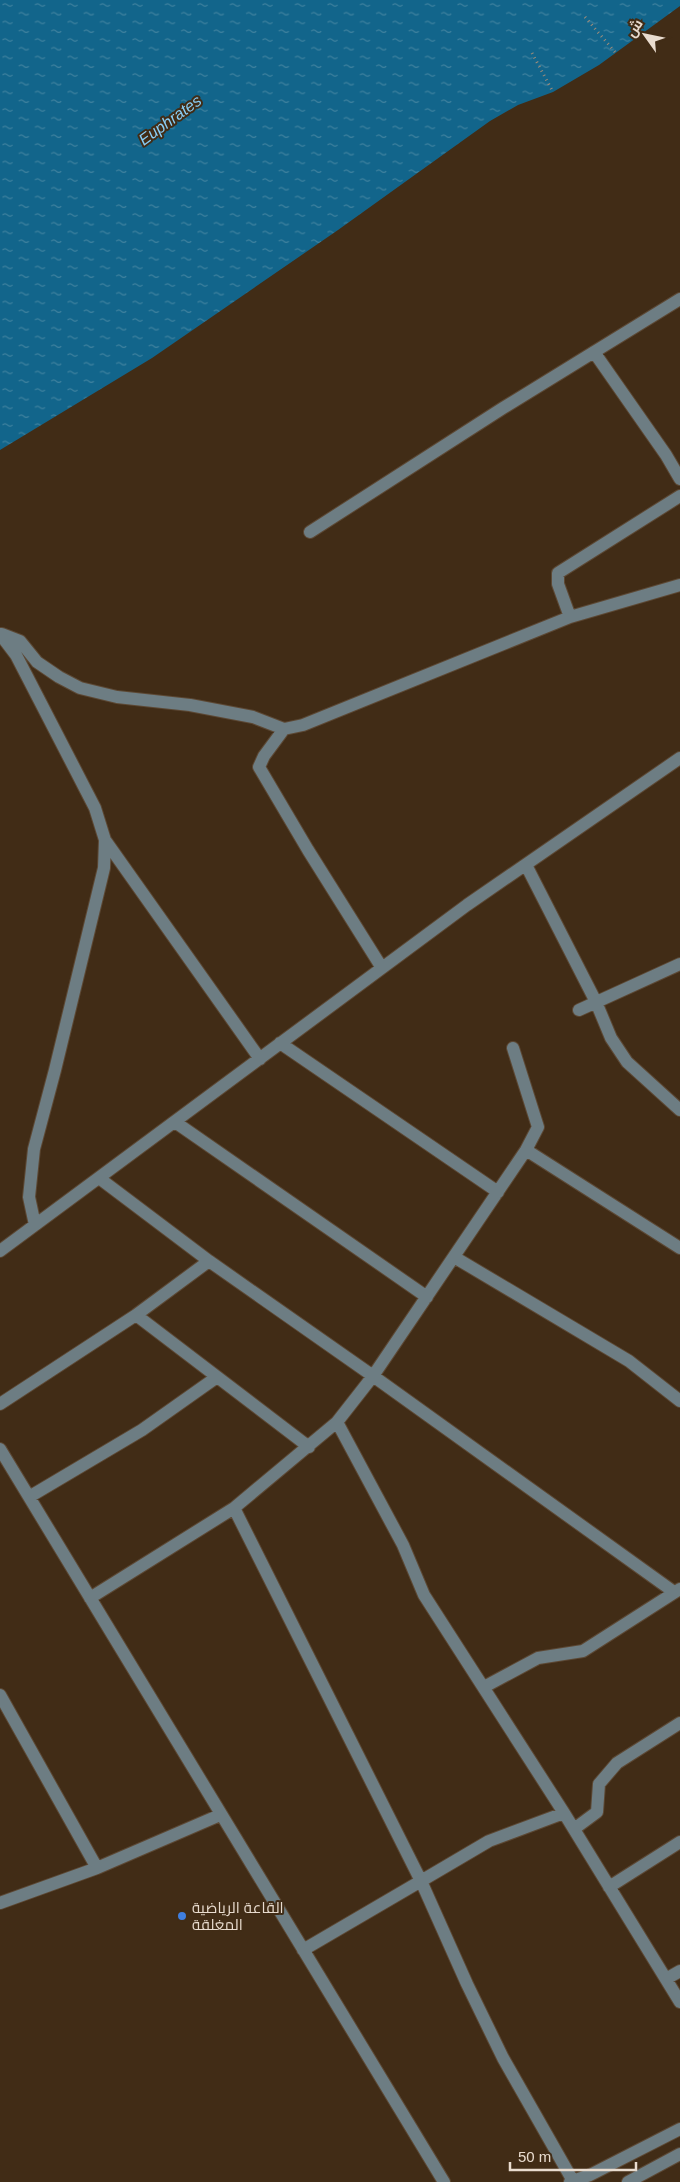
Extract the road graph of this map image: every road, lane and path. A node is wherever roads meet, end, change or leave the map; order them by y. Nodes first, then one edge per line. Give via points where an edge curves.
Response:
1 (585, 17) dead end
2 (615, 52) dead end
3 (532, 53) dead end
4 (554, 92) dead end
5 (680, 299) edge
6 (594, 352) junction
7 (680, 479) edge
8 (680, 496) edge
9 (310, 532) dead end
10 (680, 585) edge
11 (570, 617) junction
12 (1, 634) edge
13 (284, 729) junction
14 (680, 758) edge
15 (105, 840) junction
16 (526, 865) junction
17 (680, 964) edge
18 (382, 968) junction
19 (596, 1002) junction
20 (579, 1010) dead end
21 (280, 1043) junction
22 (513, 1048) dead end
23 (260, 1059) junction
24 (680, 1110) edge
25 (175, 1122) junction
26 (526, 1150) junction
27 (99, 1178) junction
28 (498, 1192) junction
29 (35, 1225) junction
30 (680, 1248) edge
31 (0, 1251) edge
32 (454, 1257) junction
33 (209, 1262) junction
34 (427, 1297) junction
35 (136, 1315) junction
36 (373, 1376) junction
37 (218, 1377) junction
38 (680, 1401) edge
39 (0, 1404) edge
40 (337, 1422) junction
41 (309, 1447) junction
42 (0, 1449) edge
43 (29, 1497) junction
44 (234, 1508) junction
45 (677, 1591) edge
46 (90, 1598) junction
47 (484, 1687) junction
48 (0, 1695) edge
49 (680, 1723) edge
50 (564, 1813) junction
51 (220, 1814) junction
52 (574, 1829) junction
53 (680, 1842) edge
54 (97, 1868) junction
55 (421, 1881) junction
56 (609, 1887) junction
57 (0, 1903) edge
58 (303, 1950) junction
59 (680, 1971) edge
60 (666, 1979) junction
61 (680, 2002) edge
62 (680, 2129) edge
63 (680, 2154) edge
64 (444, 2182) edge
65 (571, 2182) edge
66 (628, 2182) edge

1 - 2 path
3 - 4 path
5 - 6 street
6 - 7 street
6 - 9 street
8 - 11 street via 558,574 558,584
10 - 11 street
11 - 13 street via 303,725
12 - 13 street via 20,641 37,662 80,688 117,697 190,705 253,717
12 - 15 street via 16,656 96,808
13 - 18 street via 259,767
14 - 16 street
15 - 23 street
15 - 29 street via 104,868 34,1149 29,1197
16 - 18 street
16 - 19 street
17 - 19 street
18 - 21 street
19 - 20 street
19 - 24 street via 611,1038 627,1062
21 - 23 street
21 - 28 street
22 - 26 street via 538,1126
23 - 25 street
25 - 27 street
25 - 34 street
26 - 28 street
26 - 30 street
27 - 29 street
27 - 33 street
28 - 32 street
29 - 31 street
32 - 34 street
32 - 38 street via 629,1361
33 - 35 street
33 - 36 street
34 - 36 street
35 - 37 street
35 - 39 street
36 - 40 street
36 - 45 street
37 - 41 street
37 - 43 street via 142,1430
40 - 41 street
40 - 47 street via 403,1545 424,1595
41 - 44 street
42 - 43 street
43 - 46 street
44 - 46 street
44 - 55 street
45 - 47 street via 583,1651 538,1658
46 - 51 street
47 - 50 street
48 - 54 street
49 - 52 street via 617,1763 599,1784 597,1812
50 - 52 street
50 - 55 street via 488,1840
51 - 54 street
51 - 58 street
52 - 56 street
53 - 56 street
54 - 57 street
55 - 58 street
55 - 65 street via 503,2058
56 - 60 street
58 - 64 street
59 - 60 street
60 - 61 street
62 - 65 street
63 - 66 street

